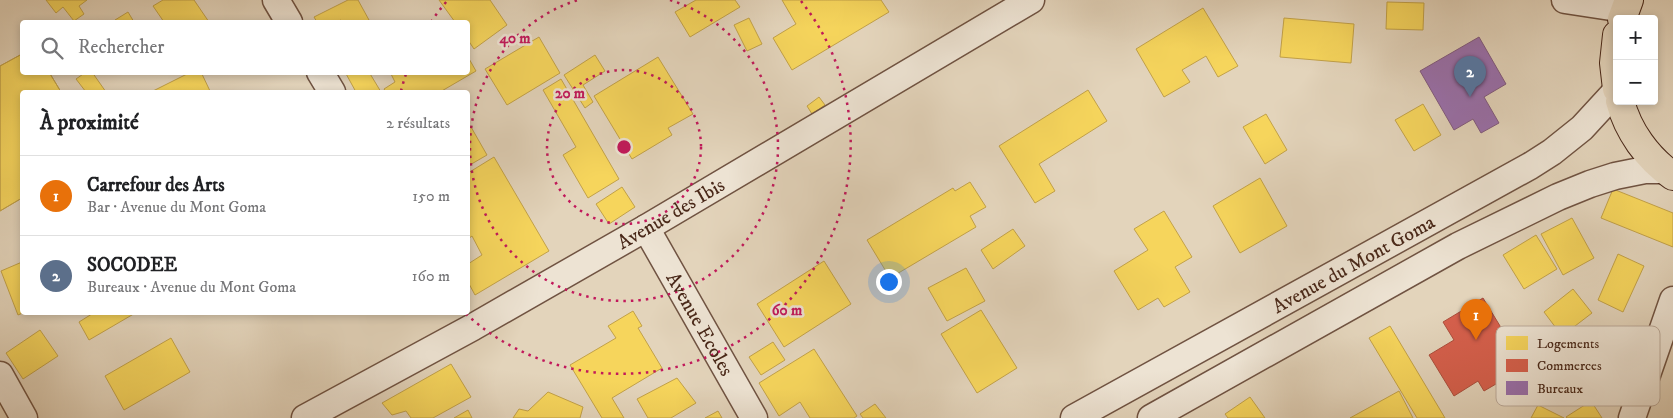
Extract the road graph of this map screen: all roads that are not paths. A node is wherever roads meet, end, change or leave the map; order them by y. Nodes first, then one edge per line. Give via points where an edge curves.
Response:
1 (276, 0) edge
2 (1031, 0) edge
3 (1565, 0) edge
4 (1625, 9) edge
5 (288, 20) edge
6 (322, 75) edge
7 (331, 90) edge
8 (1613, 94) edge
9 (1621, 105) edge
10 (1669, 173) edge
11 (646, 228) junction
12 (1673, 300) edge
13 (469, 320) edge
14 (1660, 337) edge
15 (0, 375) edge
16 (1636, 406) edge
17 (24, 418) edge
18 (305, 418) edge
19 (754, 418) edge
20 (1074, 418) edge
21 (1151, 418) edge
22 (1632, 418) edge

1 - 5 street
2 - 11 street, Avenue des Ibis
3 - 4 street
6 - 7 street
8 - 20 street, Avenue du Mont Goma via 1582,128 1530,166
9 - 10 main road via 1639,142
10 - 21 street via 1645,170 1622,174 1558,197 1474,238
11 - 13 street, Avenue des Ibis
11 - 19 street, Avenue Ecoles
12 - 14 street
13 - 18 street, Avenue des Ibis
15 - 17 street
16 - 22 street

